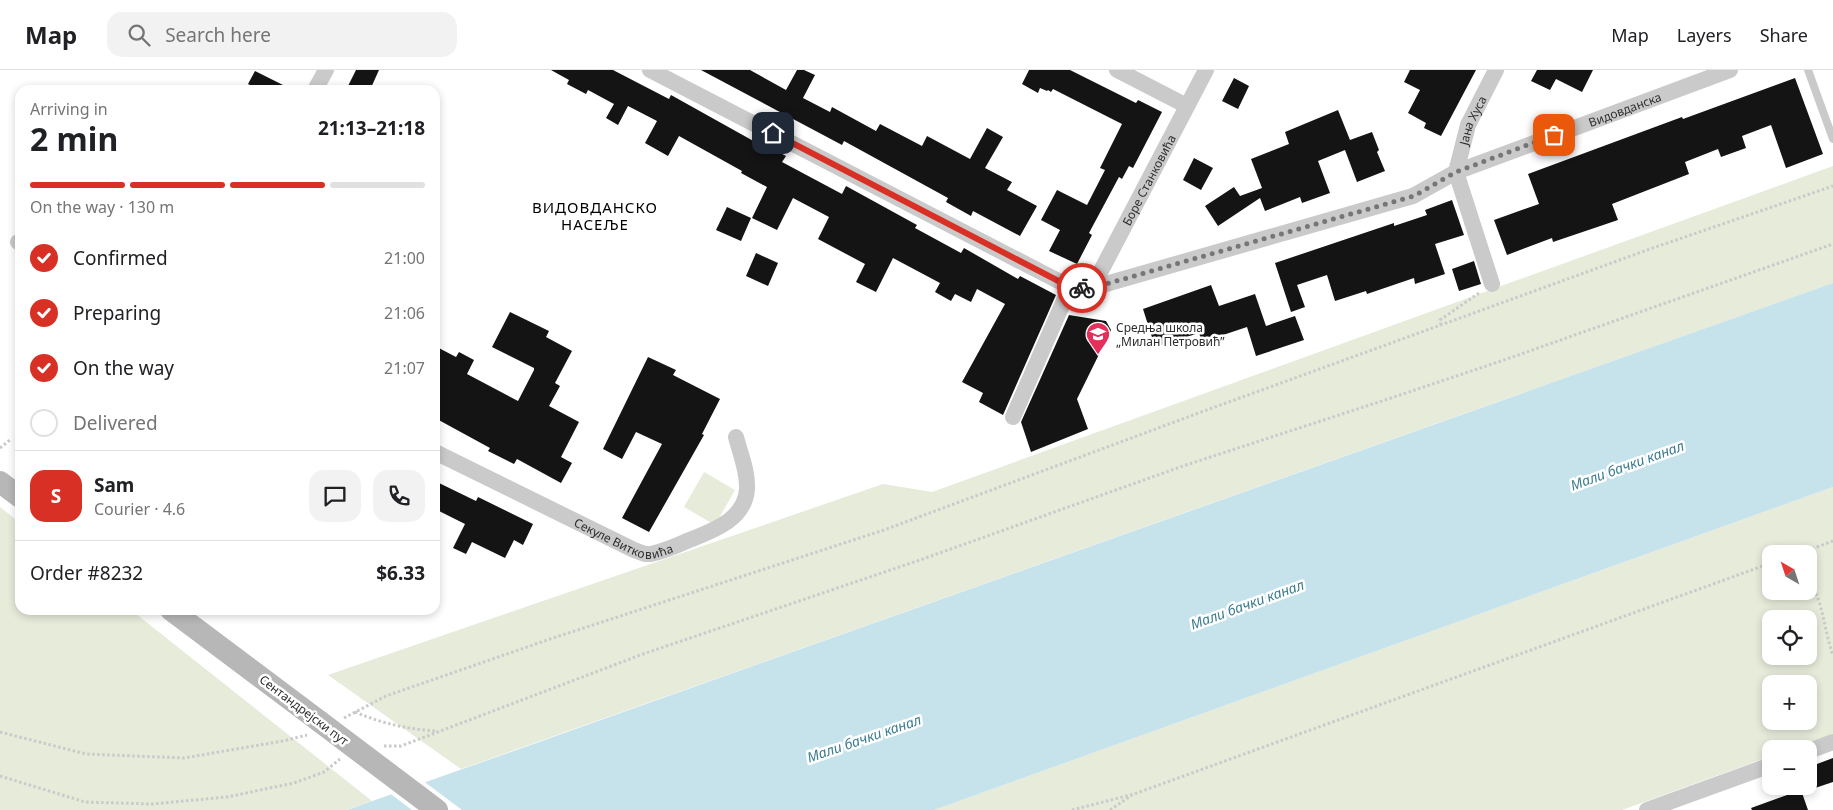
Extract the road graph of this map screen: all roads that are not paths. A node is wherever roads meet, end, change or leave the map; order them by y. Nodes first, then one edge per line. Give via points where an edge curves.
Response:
1 (326, 70) edge
2 (650, 70) edge
3 (1117, 70) edge
4 (1206, 70) edge
5 (1496, 70) edge
6 (1730, 70) edge
7 (1808, 70) edge
8 (318, 85) edge
9 (1187, 106) junction
10 (1833, 139) edge
11 (1456, 172) junction
12 (1492, 284) road end
13 (1070, 287) junction
14 (1092, 288) junction
15 (1013, 417) dead end
16 (736, 436) dead end
17 (440, 454) edge
18 (0, 482) edge
19 (15, 493) edge
20 (178, 615) edge
21 (1833, 742) edge
22 (1817, 748) edge
23 (1762, 768) edge
24 (437, 810) edge
25 (1647, 810) edge

1 - 8 street
2 - 13 street
3 - 9 street
4 - 9 street, Боре Станковића
5 - 11 street, Јана Хуса via 1468,125
6 - 11 street, Видовданска
7 - 10 lane
9 - 14 street, Боре Станковића
11 - 12 street
11 - 14 street, Видовданска via 1414,196
13 - 14 street, Видовданска
13 - 15 street
16 - 17 street, Секуле Витковића via 747,477 747,491 738,512 716,529 651,554 634,550
18 - 19 main road
20 - 24 main road, Сентандрејски пут, bridge
21 - 22 street
23 - 25 street

